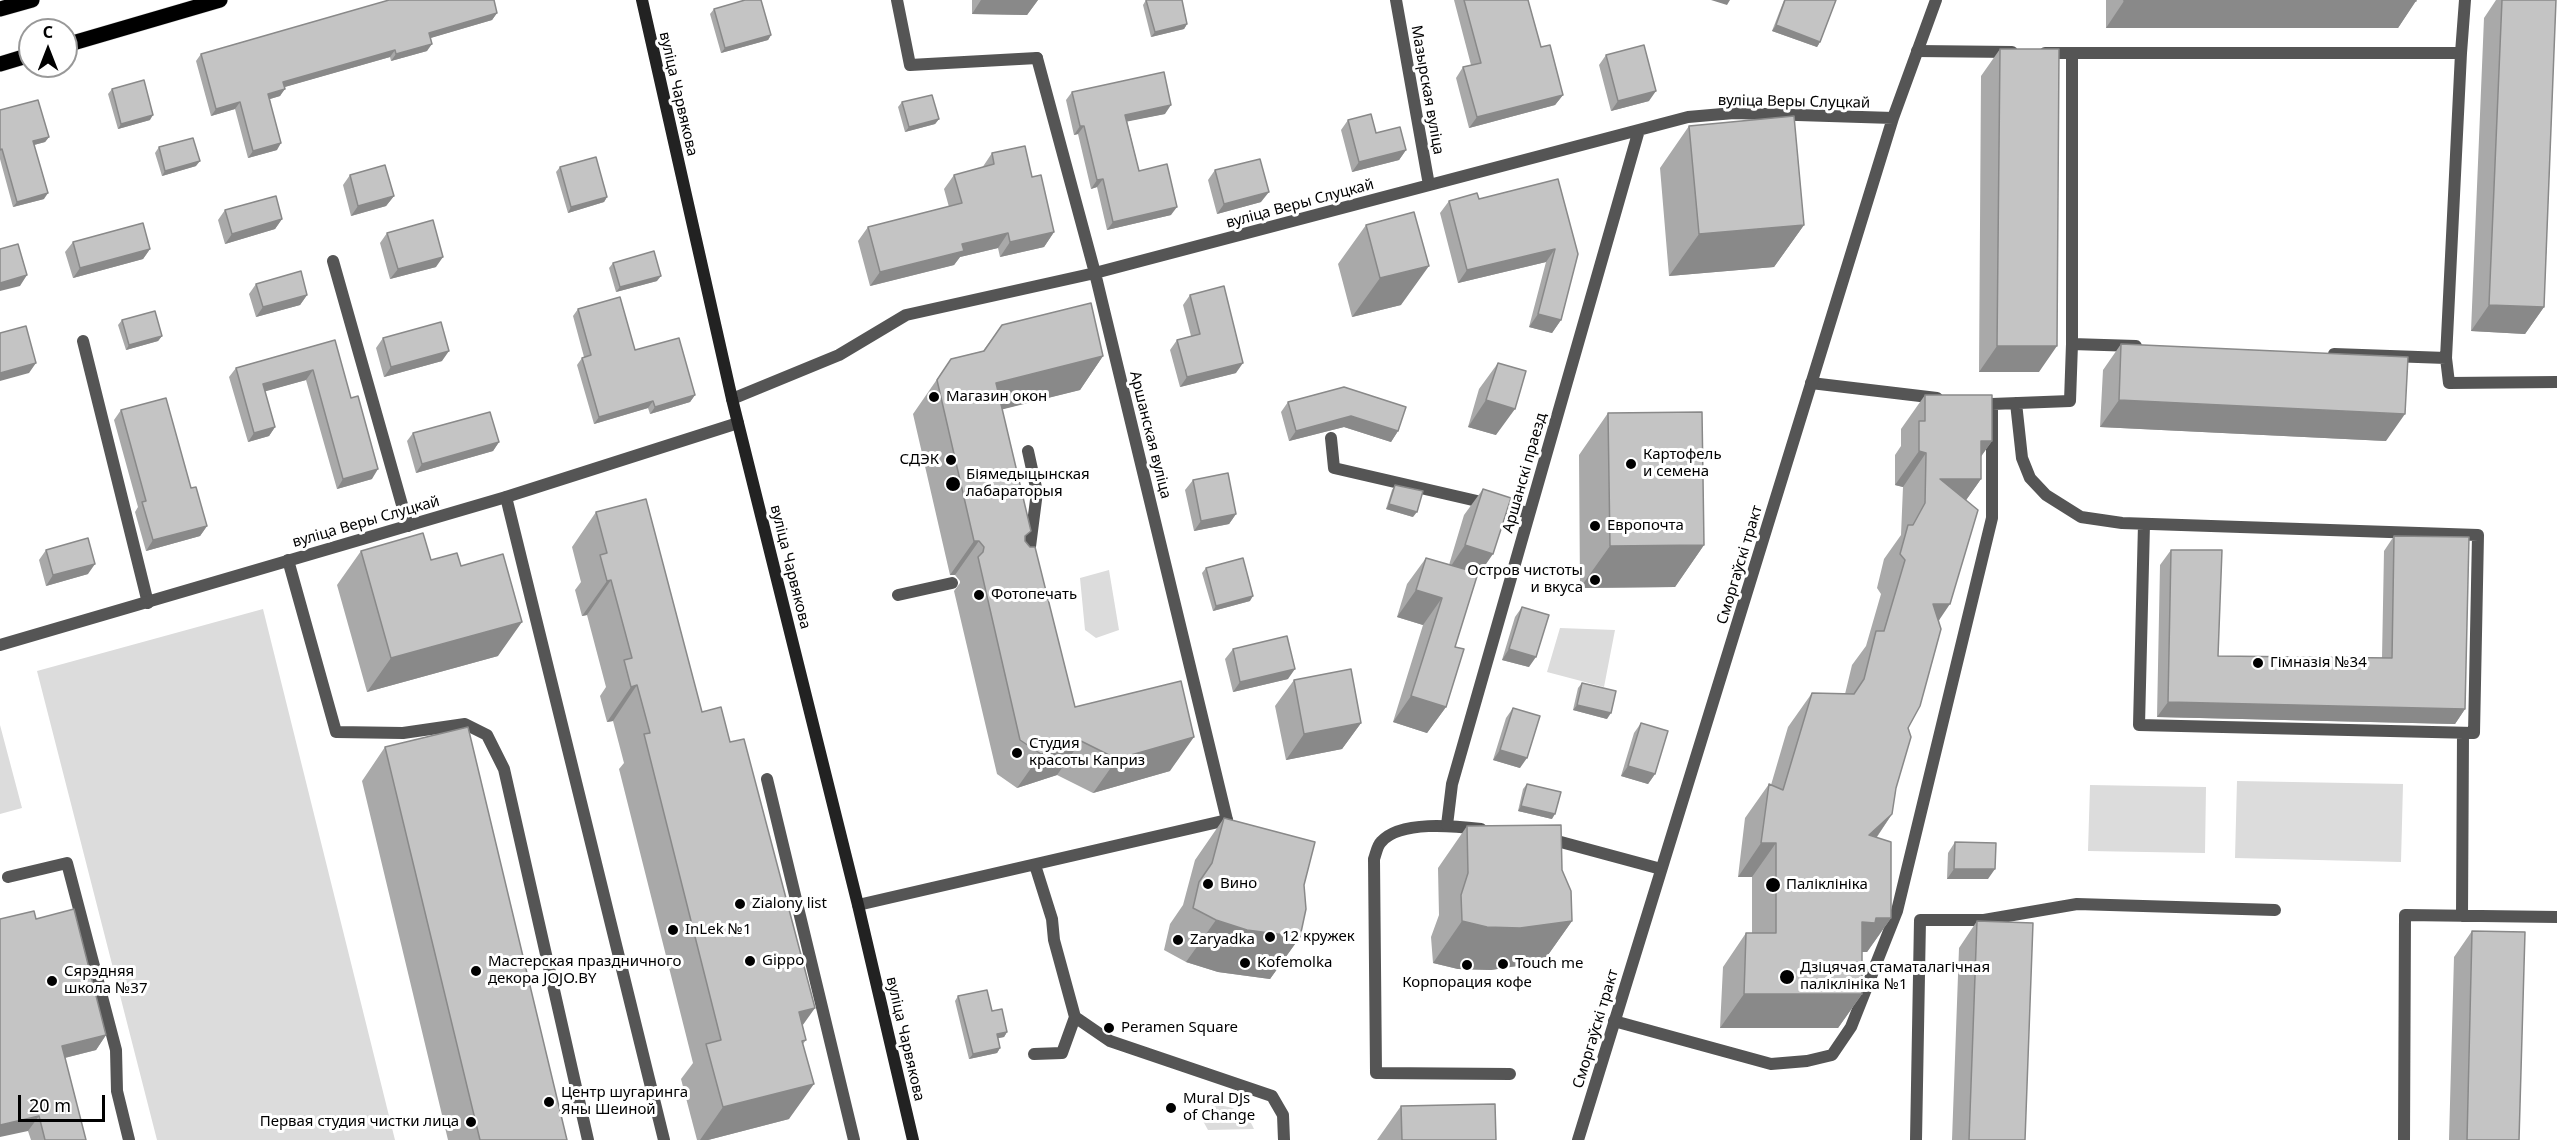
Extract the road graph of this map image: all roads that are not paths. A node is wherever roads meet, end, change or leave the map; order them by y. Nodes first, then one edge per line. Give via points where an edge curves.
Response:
1 (32, 0) edge
2 (220, 0) edge
3 (642, 0) edge
4 (897, 0) edge
5 (1396, 0) edge
6 (1936, 0) edge
7 (2465, 0) edge
8 (0, 9) edge
9 (78, 41) edge
10 (1917, 51) junction
11 (2072, 53) junction
12 (2461, 53) junction
13 (18, 59) edge
14 (0, 64) edge
15 (1893, 118) junction
16 (1639, 130) junction
17 (1430, 185) junction
18 (333, 261) dead end
19 (1095, 273) junction
20 (83, 341) dead end
21 (2072, 344) junction
22 (2154, 347) edge
23 (2318, 353) edge
24 (2446, 358) junction
25 (2557, 382) edge
26 (1810, 383) junction
27 (732, 399) junction
28 (2016, 403) junction
29 (1992, 404) junction
30 (738, 423) junction
31 (1331, 438) edge
32 (1028, 451) dead end
33 (506, 497) junction
34 (1529, 513) junction
35 (2144, 524) junction
36 (408, 526) junction
37 (288, 560) junction
38 (1017, 572) edge
39 (952, 583) dead end
40 (898, 595) dead end
41 (148, 603) junction
42 (0, 645) edge
43 (2463, 733) junction
44 (767, 779) dead end
45 (1447, 825) junction
46 (1490, 831) edge
47 (1533, 836) edge
48 (1035, 865) junction
49 (1661, 869) junction
50 (8, 877) dead end
51 (858, 905) junction
52 (2276, 910) dead end
53 (2462, 916) junction
54 (2557, 917) edge
55 (1075, 1017) junction
56 (1614, 1021) junction
57 (1034, 1054) dead end
58 (1510, 1074) dead end
59 (129, 1140) edge
60 (588, 1140) edge
61 (664, 1140) edge
62 (854, 1140) edge
63 (913, 1140) edge
64 (1284, 1140) edge
65 (1578, 1140) edge
66 (1916, 1140) edge
67 (2404, 1140) edge

1 - 8 main road
2 - 9 main road
3 - 27 main road, вуліца Чарвякова
4 - 19 street, Аршанская вуліца via 910,65 1037,58
5 - 17 street, Мазырская вуліца
6 - 10 street, Сморгаўскі тракт
7 - 12 street
10 - 11 street
10 - 15 street, Сморгаўскі тракт
11 - 12 street
11 - 21 street
12 - 24 street
13 - 14 main road
15 - 16 street, вуліца Веры Слуцкай via 1734,113 1688,117
15 - 26 street, Сморгаўскі тракт
16 - 17 street, вуліца Веры Слуцкай
16 - 34 street, Аршанскі праезд
17 - 19 street, вуліца Веры Слуцкай
18 - 36 street
19 - 27 street, вуліца Веры Слуцкай via 906,315 839,355
19 - 48 street, Аршанская вуліца via 1227,820
20 - 41 street
21 - 22 street
21 - 28 street via 2070,401
23 - 24 street
24 - 25 street via 2450,383
26 - 29 street
26 - 49 street, Сморгаўскі тракт via 1713,710
27 - 30 main road, вуліца Чарвякова
28 - 29 street
28 - 35 street via 2022,458 2030,478 2046,495 2081,517
29 - 56 street via 1992,518 1897,911 1851,1027 1832,1055 1771,1064
30 - 33 street, вуліца Веры Слуцкай
30 - 51 main road, вуліца Чарвякова
31 - 34 street via 1334,468
32 - 38 street via 1037,492 1029,561 1024,570
33 - 36 street, вуліца Веры Слуцкай
33 - 61 street
34 - 45 street, Аршанскі праезд via 1452,784
35 - 43 street via 2139,725
35 - 43 street via 2478,535 2474,734
36 - 37 street, вуліца Веры Слуцкай
37 - 41 street, вуліца Веры Слуцкай
37 - 60 street via 336,732 404,733 465,724 487,735 504,769
39 - 40 street
41 - 42 street, вуліца Веры Слуцкай
43 - 53 street
44 - 62 street
45 - 46 street
45 - 58 street via 1395,831 1380,843 1374,859 1376,1073
47 - 49 street
48 - 51 street
48 - 55 street
49 - 56 street, Сморгаўскі тракт
50 - 59 street via 67,863 116,1050 117,1091
51 - 63 main road, вуліца Чарвякова
52 - 66 street via 2077,904 1984,920 1920,920
53 - 54 street
53 - 67 street via 2405,915
55 - 57 street via 1062,1053
55 - 64 street via 1110,1041 1272,1096 1283,1115
56 - 65 street, Сморгаўскі тракт

